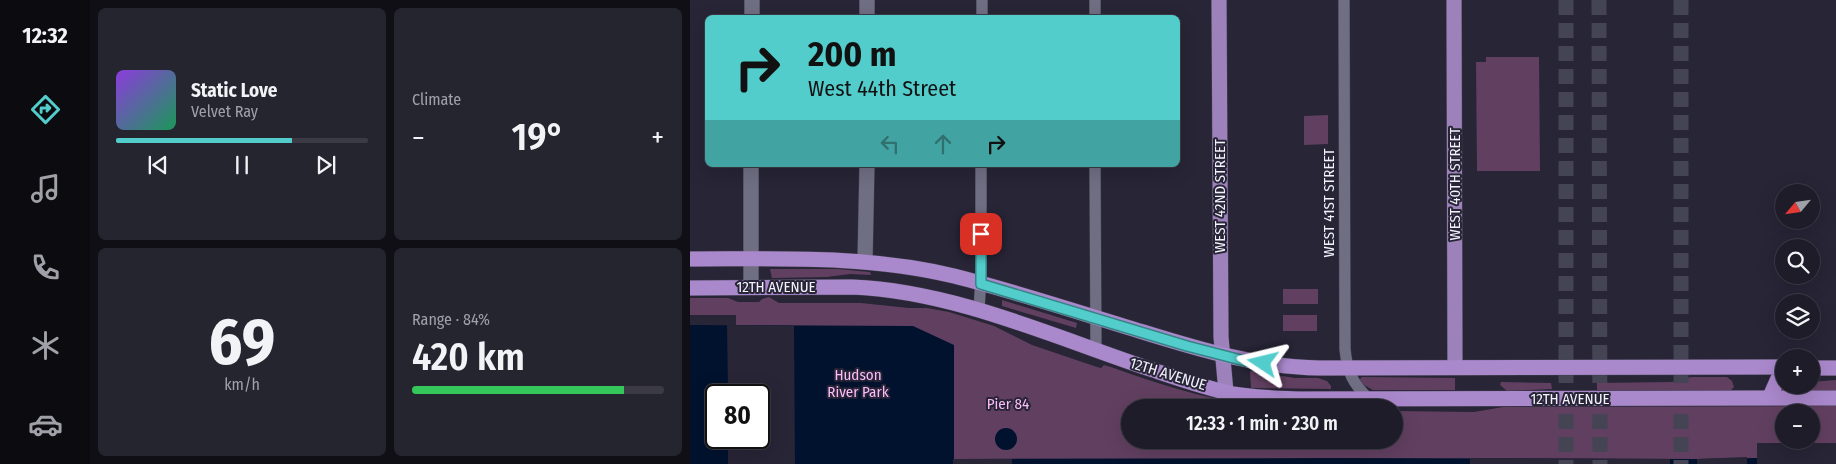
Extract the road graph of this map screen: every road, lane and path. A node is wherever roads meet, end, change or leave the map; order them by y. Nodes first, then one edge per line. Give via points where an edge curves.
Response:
1 (752, 0) edge
2 (867, 0) edge
3 (982, 0) edge
4 (1095, 0) edge
5 (1219, 0) edge
6 (1344, 0) edge
7 (1454, 0) edge
8 (752, 15) edge
9 (867, 15) edge
10 (982, 15) edge
11 (1095, 15) edge
12 (751, 167) edge
13 (867, 167) edge
14 (982, 167) edge
15 (1095, 167) edge
16 (751, 258) junction
17 (690, 259) edge
18 (866, 261) junction
19 (981, 284) junction
20 (751, 287) junction
21 (690, 288) edge
22 (979, 310) junction
23 (1095, 318) junction
24 (1096, 351) junction
25 (1222, 355) junction
26 (1455, 367) junction
27 (1348, 368) junction
28 (1775, 368) edge
29 (1820, 368) edge
30 (1836, 368) edge
31 (1775, 386) edge
32 (1226, 392) junction
33 (1770, 398) junction
34 (1836, 398) edge
35 (1369, 399) junction

1 - 8 main road
2 - 9 main road
3 - 10 street
4 - 11 street
5 - 25 main road, WEST 42ND STREET
6 - 27 street, WEST 41ST STREET via 1345,349
7 - 26 main road, WEST 40TH STREET
12 - 16 main road
13 - 18 main road
14 - 19 street
15 - 23 street
16 - 17 highway, 12TH AVENUE
16 - 18 highway, 12TH AVENUE
16 - 20 main road
18 - 19 highway, 12TH AVENUE via 924,270
19 - 22 street
19 - 23 highway, 12TH AVENUE
20 - 21 highway, 12TH AVENUE
20 - 22 highway, 12TH AVENUE via 876,288
22 - 24 highway, 12TH AVENUE
23 - 24 street
23 - 25 highway, 12TH AVENUE
24 - 32 highway, 12TH AVENUE
25 - 27 highway, 12TH AVENUE via 1289,367
25 - 32 main road, WEST 42ND STREET
26 - 27 highway, 12TH AVENUE
26 - 28 highway, 12TH AVENUE
27 - 35 street, WEST 41ST STREET via 1354,383
29 - 30 highway
31 - 33 highway
32 - 35 highway, 12TH AVENUE via 1244,396
33 - 34 highway, 12TH AVENUE
33 - 35 highway, 12TH AVENUE

